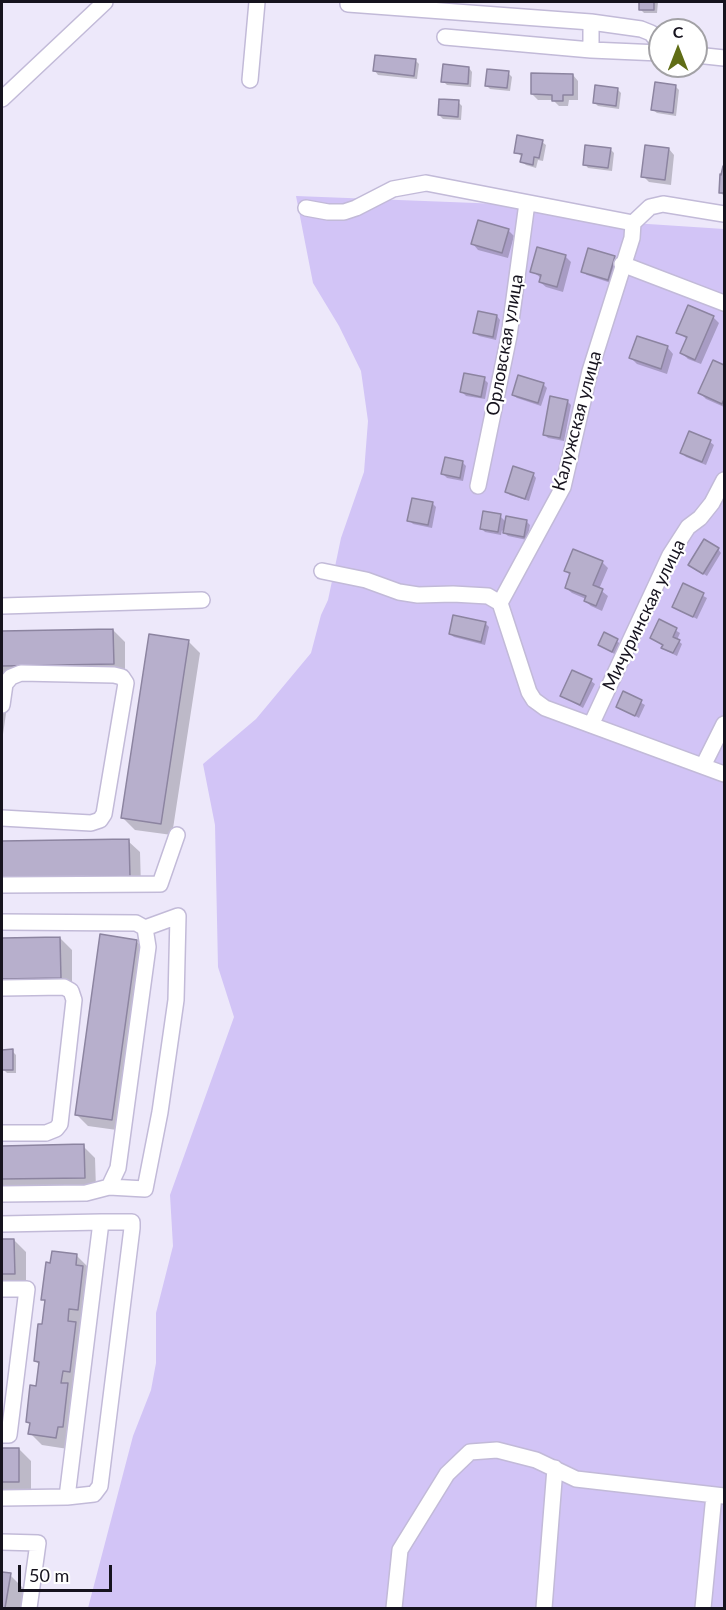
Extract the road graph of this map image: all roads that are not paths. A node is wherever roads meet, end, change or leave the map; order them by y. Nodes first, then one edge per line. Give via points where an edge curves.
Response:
1 (105, 2) edge
2 (257, 2) edge
3 (348, 4) dead end
4 (591, 22) junction
5 (648, 32) edge
6 (445, 37) dead end
7 (591, 50) junction
8 (648, 52) edge
9 (708, 56) edge
10 (724, 58) edge
11 (250, 80) dead end
12 (2, 99) edge
13 (527, 203) junction
14 (306, 208) dead end
15 (724, 214) edge
16 (633, 223) junction
17 (622, 264) junction
18 (724, 303) edge
19 (724, 480) edge
20 (478, 486) dead end
21 (322, 571) dead end
22 (202, 600) dead end
23 (500, 603) junction
24 (2, 606) edge
25 (2, 705) edge
26 (724, 724) edge
27 (591, 725) junction
28 (703, 766) junction
29 (724, 774) edge
30 (2, 818) edge
31 (177, 835) dead end
32 (2, 885) edge
33 (2, 922) edge
34 (145, 928) junction
35 (2, 988) edge
36 (2, 1133) edge
37 (109, 1187) junction
38 (2, 1194) edge
39 (101, 1222) junction
40 (2, 1224) edge
41 (2, 1289) edge
42 (2, 1435) edge
43 (555, 1468) junction
44 (719, 1495) edge
45 (67, 1497) junction
46 (2, 1498) edge
47 (2, 1542) edge
48 (30, 1608) edge
49 (394, 1608) edge
50 (544, 1608) edge
51 (703, 1608) edge

1 - 12 street
2 - 11 street
3 - 4 street
4 - 5 street
4 - 7 street
6 - 7 street
7 - 8 street
9 - 10 street
13 - 14 street via 426,183 393,189 344,212
13 - 16 street
13 - 20 street, Орловская улица via 509,336
15 - 16 street via 663,204 650,207
16 - 17 street, Калужская улица
17 - 18 street
17 - 23 street, Калужская улица via 590,371 563,487
19 - 27 street, Мичуринская улица via 712,503 688,527 670,555
21 - 23 street via 399,592 488,596
22 - 24 street
23 - 27 street via 534,700
25 - 30 street via 5,684 21,673 114,675 126,683 100,820 91,823
26 - 28 street
27 - 28 street
28 - 29 street
31 - 32 street via 160,884
33 - 34 street via 136,923
34 - 37 street via 148,947 121,1145
34 - 37 street via 178,916 176,1000 145,1189
35 - 36 street via 64,987 71,991 74,1000 60,1124 46,1133
37 - 38 street via 86,1194
39 - 40 street
39 - 45 street
39 - 45 street via 132,1222 132,1228 100,1486 94,1494
41 - 42 street via 27,1289 9,1435
43 - 44 street via 576,1479
43 - 49 street via 497,1450 470,1452 447,1474 400,1550
43 - 50 street
44 - 51 street
45 - 46 street
47 - 48 street via 38,1543

